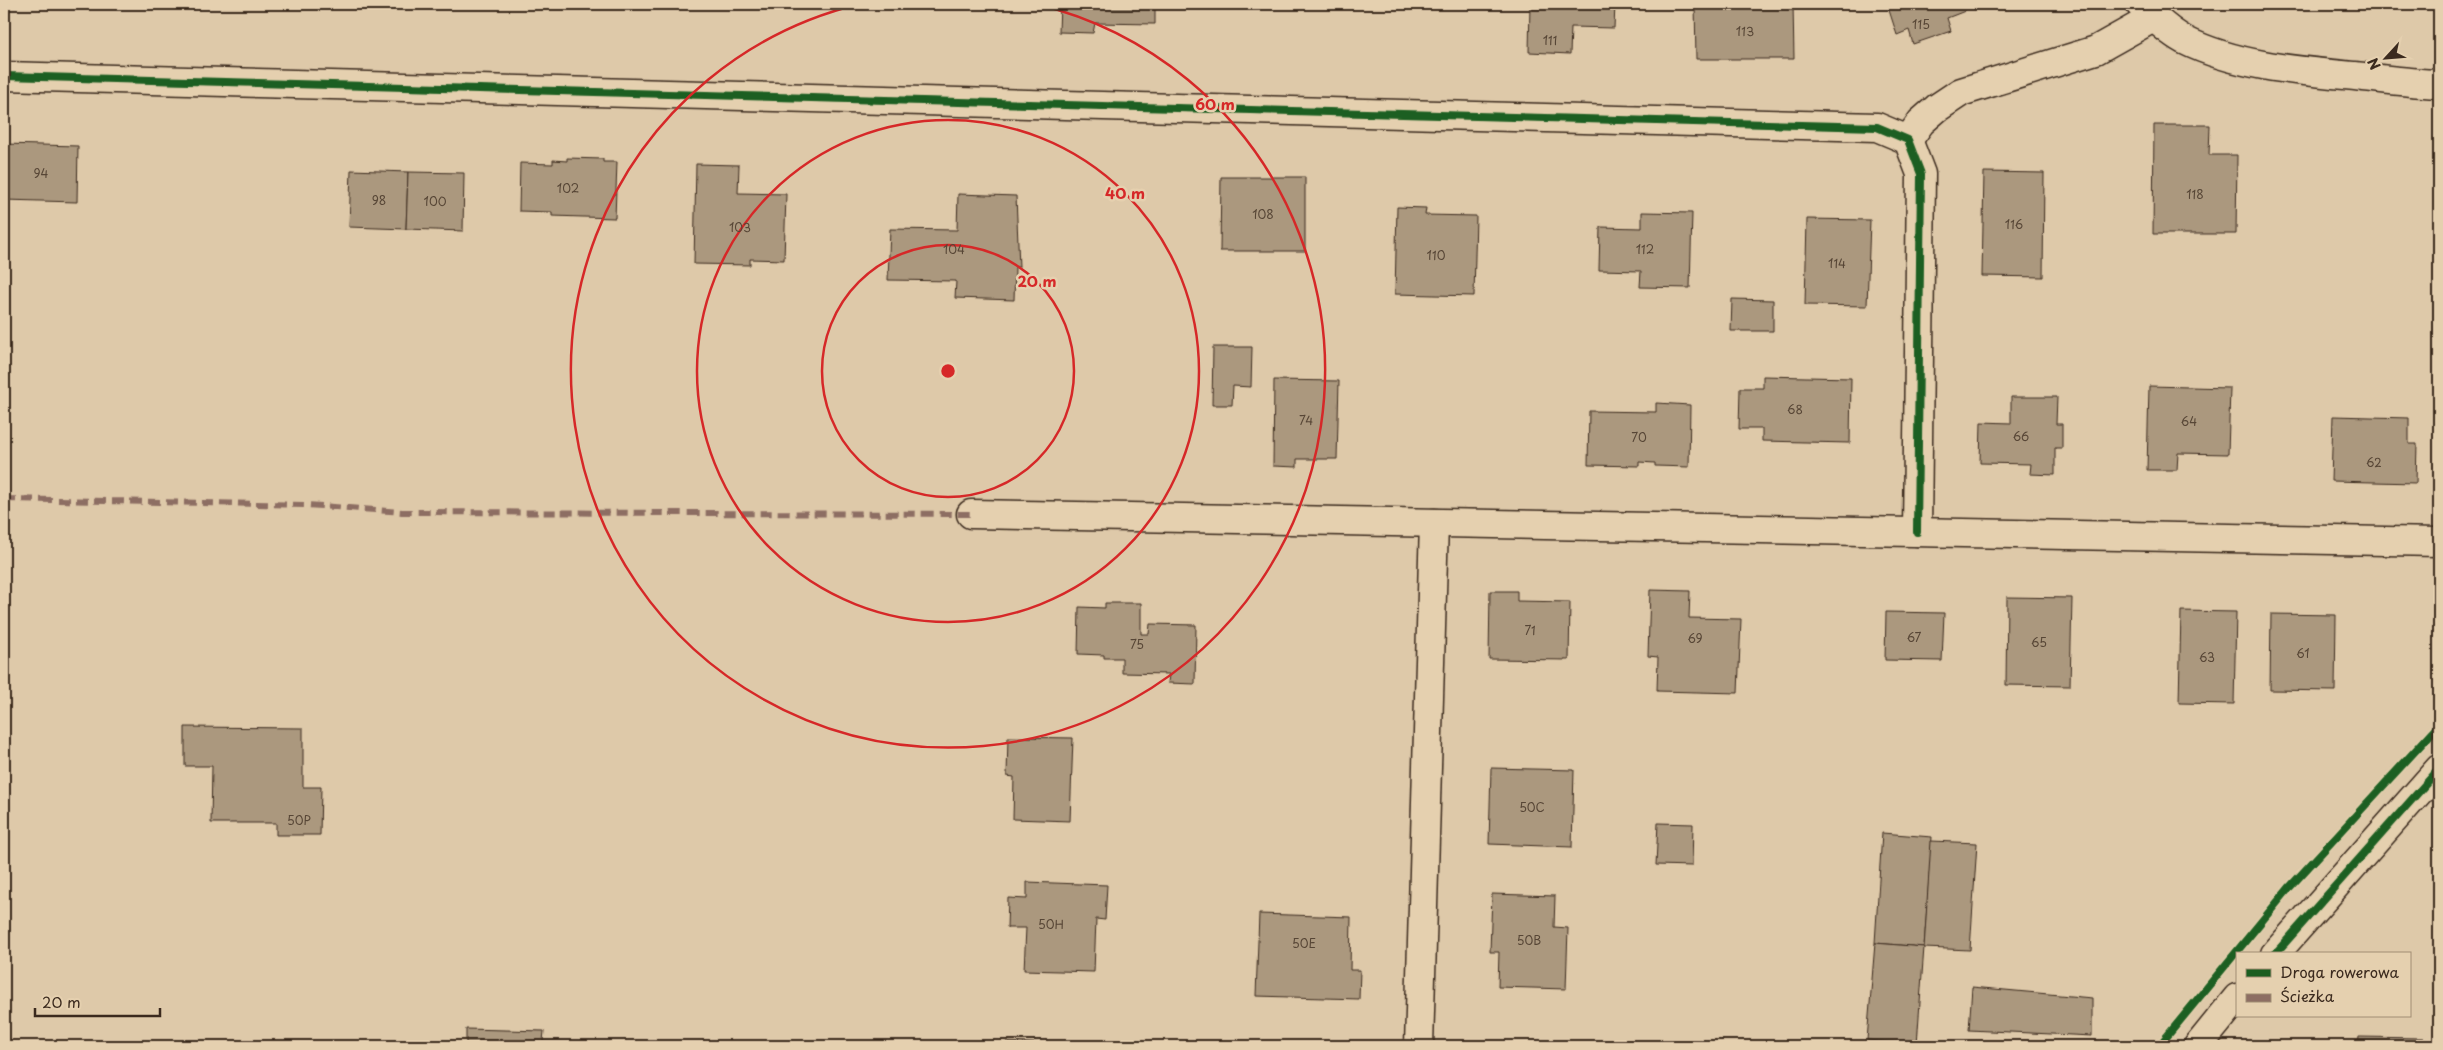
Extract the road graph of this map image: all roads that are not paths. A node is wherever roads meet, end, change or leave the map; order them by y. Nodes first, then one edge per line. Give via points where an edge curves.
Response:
1 (2147, 11) edge
2 (4, 76) edge
3 (2439, 84) edge
4 (1908, 140) junction
5 (971, 514) dead end
6 (1434, 523) junction
7 (1917, 532) junction
8 (2439, 542) edge
9 (2439, 769) edge
10 (2277, 952) edge
11 (2236, 999) edge
12 (1419, 1046) edge
13 (2198, 1046) edge

1 - 3 street via 2191,43 2256,64
1 - 4 street via 2096,50 1961,92 1921,122
2 - 4 street via 1839,124 1877,127
4 - 7 street via 1921,174
5 - 6 street
6 - 7 street
6 - 12 street
7 - 8 street
9 - 10 street
11 - 13 street

